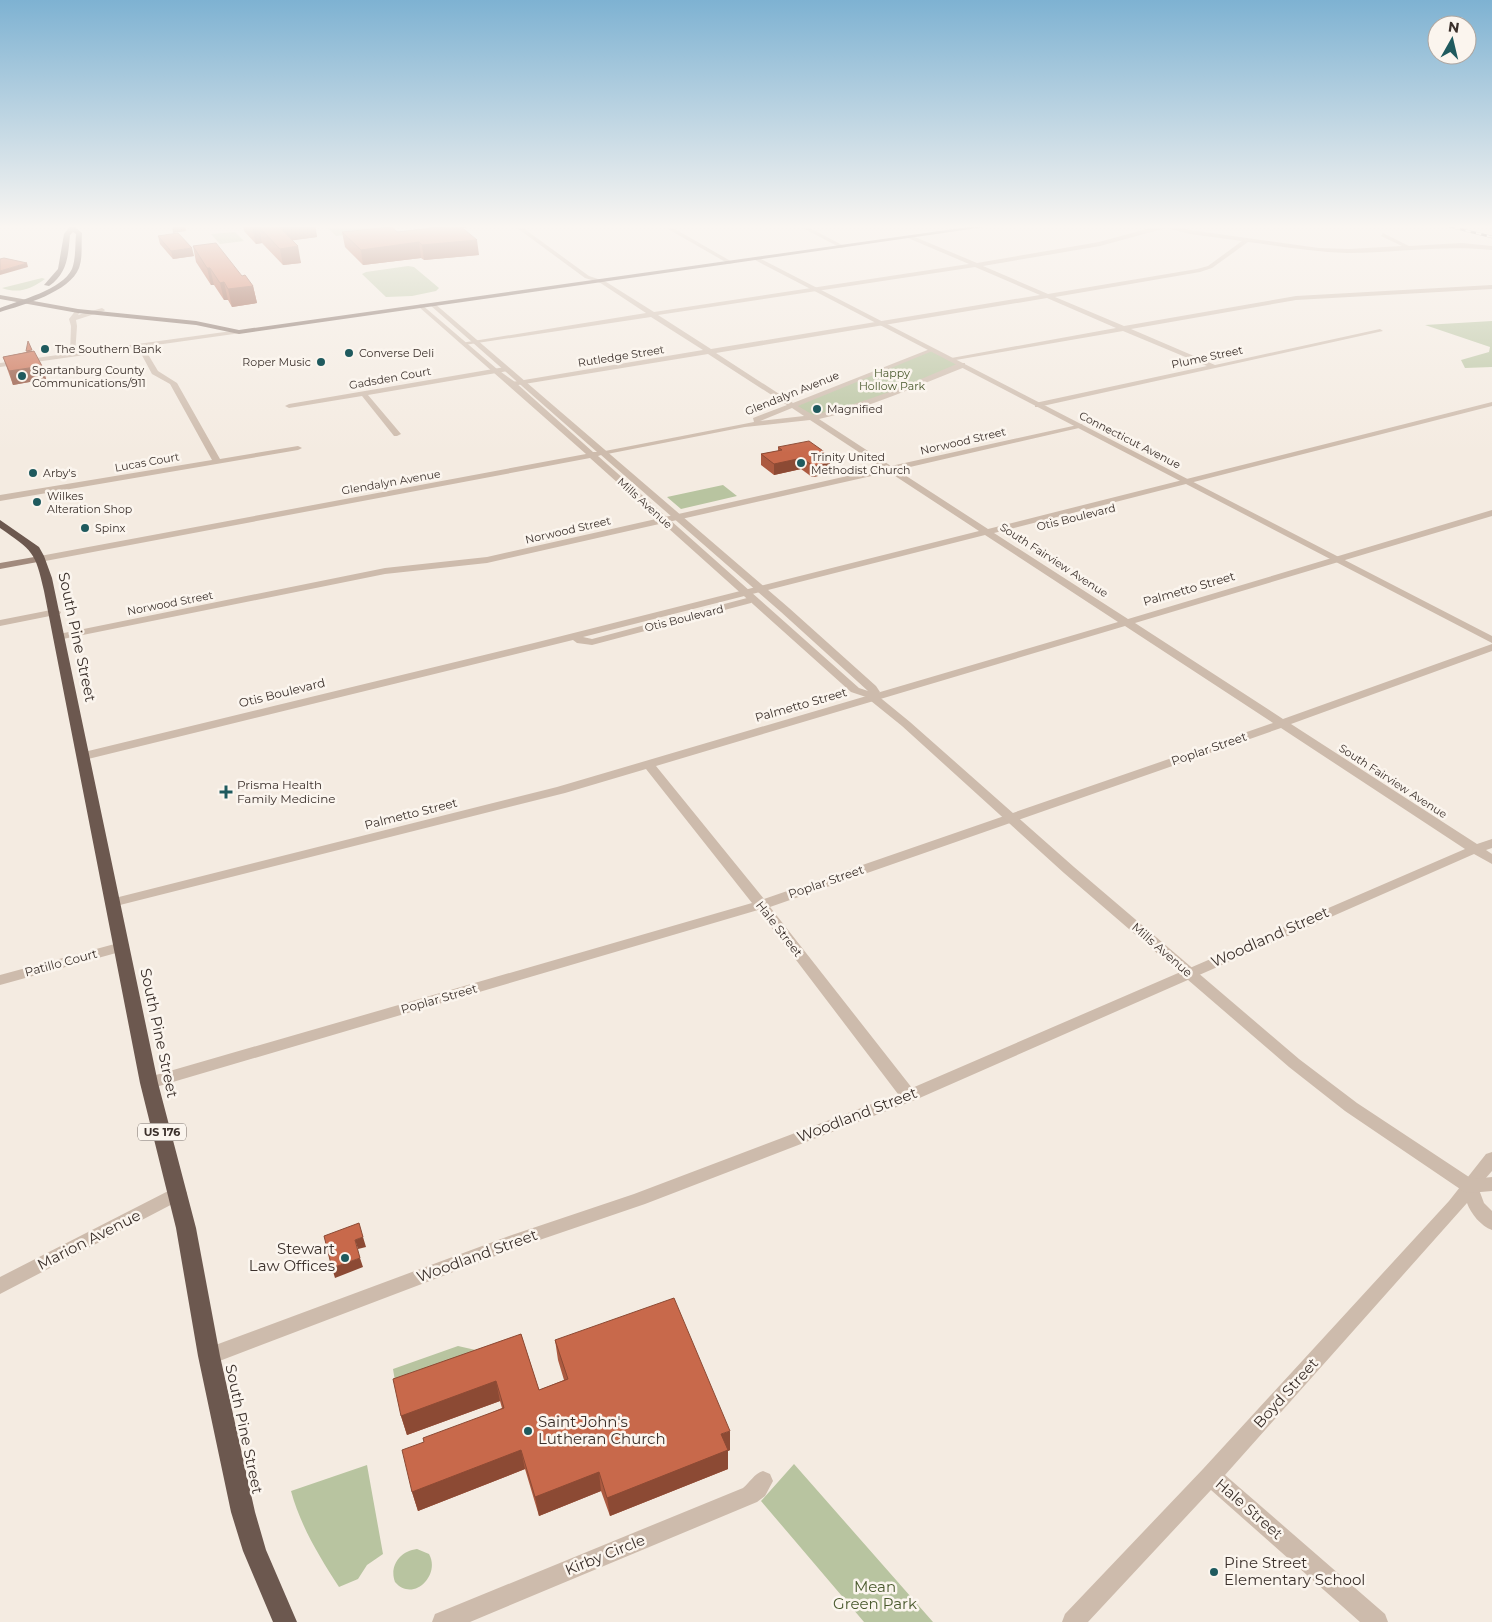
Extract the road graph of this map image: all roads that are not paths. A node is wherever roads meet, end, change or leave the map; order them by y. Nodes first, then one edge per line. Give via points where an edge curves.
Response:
1 (17, 301) edge
2 (28, 301) edge
3 (40, 301) edge
4 (456, 301) edge
5 (632, 301) edge
6 (739, 301) edge
7 (838, 301) edge
8 (1020, 301) edge
9 (1060, 301) edge
10 (1281, 301) edge
11 (432, 304) junction
12 (421, 306) junction
13 (0, 310) edge
14 (102, 310) junction
15 (78, 311) junction
16 (93, 313) junction
17 (653, 314) junction
18 (152, 318) junction
19 (72, 320) junction
20 (881, 323) junction
21 (1124, 328) junction
22 (1380, 331) dead end
23 (239, 332) junction
24 (474, 341) junction
25 (464, 343) junction
26 (140, 346) junction
27 (932, 350) junction
28 (710, 351) junction
29 (72, 355) junction
30 (950, 359) junction
31 (0, 365) edge
32 (962, 365) junction
33 (1214, 366) junction
34 (505, 369) junction
35 (494, 371) junction
36 (523, 382) junction
37 (512, 384) junction
38 (364, 394) junction
39 (1492, 404) edge
40 (792, 405) junction
41 (1038, 405) junction
42 (289, 406) dead end
43 (1492, 411) edge
44 (812, 418) junction
45 (745, 425) junction
46 (1079, 426) junction
47 (397, 434) dead end
48 (298, 448) dead end
49 (605, 453) junction
50 (592, 456) junction
51 (217, 461) junction
52 (891, 469) junction
53 (1185, 481) junction
54 (1195, 486) junction
55 (0, 498) edge
56 (1492, 513) edge
57 (678, 517) junction
58 (664, 520) junction
59 (0, 523) edge
60 (987, 532) junction
61 (996, 538) junction
62 (40, 559) junction
63 (1337, 560) junction
64 (0, 566) edge
65 (761, 589) junction
66 (746, 593) junction
67 (769, 596) junction
68 (754, 600) junction
69 (56, 612) junction
70 (1126, 622) junction
71 (0, 623) edge
72 (575, 636) junction
73 (58, 637) junction
74 (1492, 640) edge
75 (1492, 647) edge
76 (872, 697) junction
77 (1281, 724) junction
78 (84, 756) junction
79 (648, 764) junction
80 (1010, 817) junction
81 (1492, 843) edge
82 (1475, 849) junction
83 (1492, 860) edge
84 (112, 903) junction
85 (761, 905) junction
86 (122, 947) junction
87 (1188, 973) junction
88 (0, 980) edge
89 (150, 1083) junction
90 (909, 1096) junction
91 (1492, 1159) edge
92 (1492, 1184) edge
93 (1469, 1186) junction
94 (178, 1193) junction
95 (1492, 1223) edge
96 (0, 1286) edge
97 (209, 1356) junction
98 (1210, 1476) junction
99 (763, 1481) dead end
100 (285, 1622) edge
101 (443, 1622) edge
102 (1073, 1622) edge
103 (1377, 1622) edge

1 - 13 highway
2 - 15 main road
3 - 14 main road
4 - 11 main road
5 - 17 street, South Fairview Avenue
6 - 17 street
7 - 20 street, Connecticut Avenue
8 - 20 street, Rutledge Street
9 - 21 street
10 - 21 street
11 - 12 main road
11 - 24 street, Mills Avenue
12 - 23 main road
12 - 25 street, Mills Avenue
14 - 16 street
14 - 18 main road
15 - 16 main road
15 - 19 street
16 - 18 main road
16 - 19 street
17 - 24 street
17 - 28 street, South Fairview Avenue
18 - 23 main road
19 - 29 street
20 - 27 street, Connecticut Avenue
20 - 28 street, Rutledge Street
21 - 30 street
21 - 33 street
22 - 33 street, Plume Street
23 - 26 street
24 - 25 street
24 - 34 street, Mills Avenue
25 - 35 street, Mills Avenue
26 - 29 street
26 - 51 street via 155,372 173,383
27 - 30 street, Connecticut Avenue
27 - 40 street, Glendalyn Avenue
28 - 36 street, Rutledge Street
28 - 40 street, South Fairview Avenue
29 - 31 street
30 - 32 street, Connecticut Avenue
32 - 41 street, Connecticut Avenue
32 - 44 street, Glendalyn Avenue via 851,409
33 - 41 street, Plume Street
34 - 35 street, Gadsden Court
34 - 36 street, Mills Avenue
35 - 37 street, Mills Avenue
35 - 38 street, Gadsden Court
36 - 37 street, Rutledge Street
36 - 49 street, Mills Avenue
37 - 50 street, Mills Avenue
38 - 42 street, Gadsden Court
38 - 47 street
39 - 53 street, Otis Boulevard
40 - 44 street, South Fairview Avenue
40 - 45 street, Glendalyn Avenue
41 - 46 street, Connecticut Avenue
43 - 54 street, Otis Boulevard
44 - 45 street, Glendalyn Avenue
44 - 52 street, South Fairview Avenue
45 - 49 street, Glendalyn Avenue
46 - 52 street, Norwood Street
46 - 53 street, Connecticut Avenue
48 - 51 street, Lucas Court
49 - 50 street, Glendalyn Avenue
49 - 57 street, Mills Avenue
50 - 58 street, Mills Avenue
50 - 62 street, Glendalyn Avenue
51 - 55 street, Lucas Court
52 - 57 street, Norwood Street
52 - 60 street, South Fairview Avenue
53 - 54 street, Connecticut Avenue
53 - 60 street, Otis Boulevard
54 - 61 street, Otis Boulevard
54 - 63 street, Connecticut Avenue
56 - 63 street, Palmetto Street
57 - 58 street, Norwood Street
57 - 65 street, Mills Avenue
58 - 66 street, Mills Avenue
58 - 73 street, Norwood Street via 487,560 384,571
59 - 62 highway, South Pine Street / US 176 via 35,549
60 - 61 street, South Fairview Avenue
60 - 65 street, Otis Boulevard
61 - 67 street, Otis Boulevard
61 - 70 street, South Fairview Avenue
62 - 64 main road
62 - 69 highway, South Pine Street / US 176
63 - 70 street, Palmetto Street
63 - 74 street, Connecticut Avenue
65 - 66 street, Otis Boulevard
65 - 67 street, Mills Avenue
66 - 68 street, Mills Avenue
66 - 72 street, Otis Boulevard
67 - 68 street, Otis Boulevard
67 - 76 street, Mills Avenue via 872,688
68 - 72 street, Otis Boulevard via 592,642 581,642
68 - 76 street, Mills Avenue via 855,690
69 - 71 street
69 - 73 highway, South Pine Street / US 176
70 - 76 street, Palmetto Street
70 - 77 street, South Fairview Avenue
72 - 78 street, Otis Boulevard
73 - 78 highway, South Pine Street / US 176
75 - 77 street, Poplar Street
76 - 79 street, Palmetto Street
76 - 80 street, Mills Avenue
77 - 80 street, Poplar Street
77 - 82 street, South Fairview Avenue
78 - 84 highway, South Pine Street / US 176
79 - 84 street, Palmetto Street via 434,823
79 - 85 street, Hale Street
80 - 85 street, Poplar Street
80 - 87 street, Mills Avenue
81 - 82 street, Woodland Street
82 - 83 street, South Fairview Avenue
82 - 87 street, Woodland Street
84 - 86 highway, South Pine Street / US 176
85 - 89 street, Poplar Street
85 - 90 street, Hale Street
86 - 88 street, Patillo Court
86 - 89 highway, South Pine Street / US 176
87 - 90 street, Woodland Street
87 - 93 street, Mills Avenue via 1321,1085
89 - 94 highway, South Pine Street / US 176
90 - 97 street, Woodland Street via 639,1199 506,1244
91 - 93 street, Boyd Street
92 - 93 street
93 - 95 street via 1477,1207
93 - 98 street, Boyd Street via 1455,1206
94 - 96 street, Marion Avenue
94 - 97 highway, South Pine Street / US 176
97 - 100 highway, South Pine Street / US 176 via 243,1512 255,1551
98 - 102 street, Boyd Street
98 - 103 street, Hale Street
99 - 101 street, Kirby Circle via 750,1495

